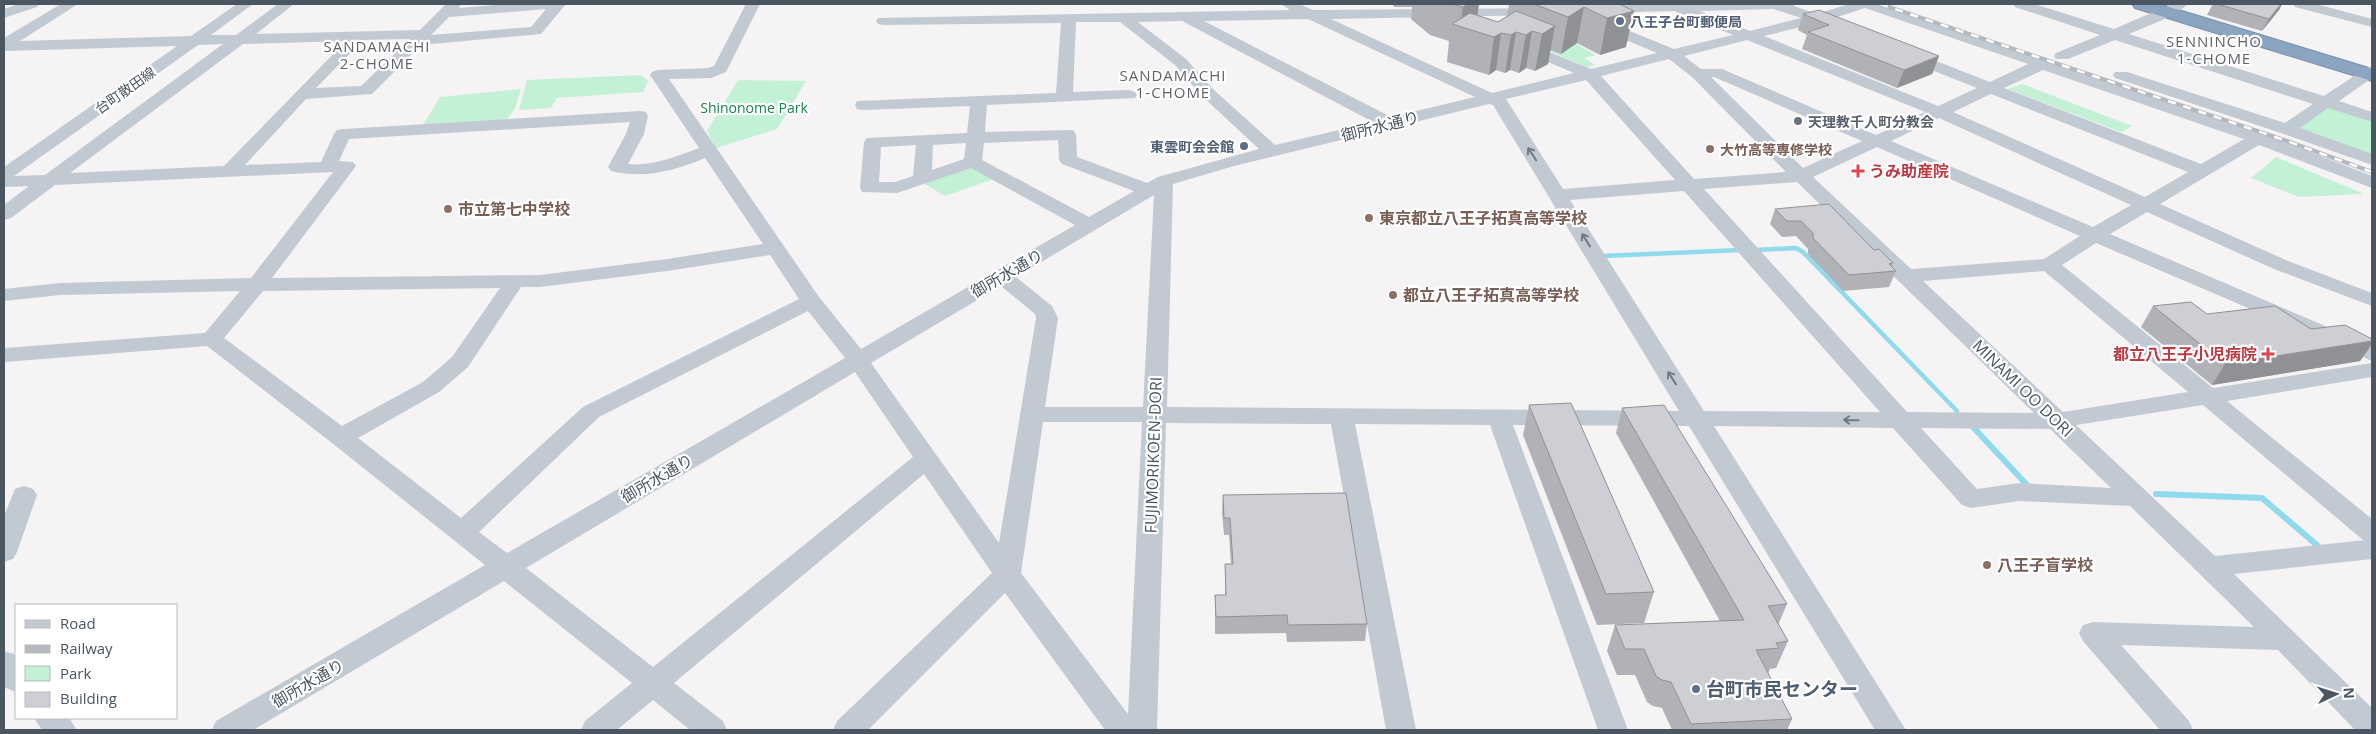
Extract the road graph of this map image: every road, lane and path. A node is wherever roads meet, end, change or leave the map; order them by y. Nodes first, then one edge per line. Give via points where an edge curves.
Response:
1 (32, 4) edge
2 (71, 4) edge
3 (246, 4) edge
4 (287, 4) edge
5 (558, 4) edge
6 (753, 4) edge
7 (1161, 4) edge
8 (1288, 4) edge
9 (1428, 4) edge
10 (1551, 4) edge
11 (1774, 4) edge
12 (1800, 4) edge
13 (1863, 4) edge
14 (1867, 4) edge
15 (1904, 4) edge
16 (2020, 4) edge
17 (2141, 4) edge
18 (2300, 4) edge
19 (2359, 4) edge
20 (994, 5) dead end
21 (1674, 6) edge
22 (449, 8) edge
23 (2176, 8) edge
24 (1587, 10) edge
25 (2372, 11) edge
26 (1448, 13) junction
27 (4, 14) edge
28 (1311, 14) junction
29 (1185, 16) junction
30 (1123, 17) junction
31 (1068, 18) junction
32 (1004, 19) junction
33 (1816, 19) junction
34 (883, 21) dead end
35 (2372, 23) edge
36 (1475, 25) edge
37 (1837, 27) edge
38 (1747, 35) junction
39 (2114, 35) junction
40 (358, 36) junction
41 (420, 37) junction
42 (237, 41) junction
43 (1511, 41) edge
44 (193, 42) junction
45 (4, 45) edge
46 (1891, 48) edge
47 (1670, 53) junction
48 (2062, 56) junction
49 (2042, 64) junction
50 (2371, 73) edge
51 (1590, 74) junction
52 (1698, 74) junction
53 (1991, 88) junction
54 (302, 94) junction
55 (1129, 95) dead end
56 (1064, 97) junction
57 (1493, 98) junction
58 (979, 100) junction
59 (2328, 103) junction
60 (862, 105) dead end
61 (1939, 112) junction
62 (2372, 117) edge
63 (1389, 123) junction
64 (2287, 129) junction
65 (976, 138) junction
66 (2258, 138) junction
67 (925, 139) junction
68 (1877, 141) junction
69 (710, 150) junction
70 (1272, 152) junction
71 (2372, 160) edge
72 (973, 162) junction
73 (327, 167) junction
74 (230, 171) junction
75 (2202, 171) junction
76 (4, 175) edge
77 (1801, 176) junction
78 (922, 179) junction
79 (50, 180) junction
80 (4, 182) edge
81 (2372, 182) edge
82 (1156, 185) junction
83 (1690, 185) junction
84 (1558, 195) junction
85 (2146, 205) junction
86 (4, 214) edge
87 (1090, 225) junction
88 (2094, 235) junction
89 (775, 248) junction
90 (2049, 265) junction
91 (1002, 276) junction
92 (1906, 276) junction
93 (514, 282) junction
94 (257, 284) junction
95 (4, 295) edge
96 (2372, 300) edge
97 (811, 301) junction
98 (212, 339) junction
99 (2372, 354) edge
100 (4, 355) edge
101 (858, 360) junction
102 (2372, 370) edge
103 (2208, 397) junction
104 (1031, 414) junction
105 (1155, 414) junction
106 (1342, 417) junction
107 (1499, 418) junction
108 (1698, 419) junction
109 (1900, 421) junction
110 (2057, 421) junction
111 (341, 436) junction
112 (926, 460) junction
113 (24, 495) dead end
114 (2138, 498) junction
115 (461, 533) junction
116 (2372, 534) edge
117 (2372, 549) edge
118 (4, 552) edge
119 (504, 567) junction
120 (2209, 567) junction
121 (1007, 575) junction
122 (2282, 639) junction
123 (4, 662) edge
124 (15, 678) edge
125 (652, 684) junction
126 (50, 719) edge
127 (2372, 728) edge
128 (62, 730) edge
129 (227, 730) edge
130 (596, 730) edge
131 (712, 730) edge
132 (848, 730) edge
133 (1122, 730) edge
134 (1142, 730) edge
135 (1401, 730) edge
136 (1613, 730) edge
137 (1891, 730) edge
138 (2178, 730) edge

1 - 27 street
2 - 45 street
3 - 44 street, 台町散田線
4 - 42 street
5 - 22 street
5 - 41 street via 536,31
6 - 69 street via 720,69 710,73 658,75
7 - 29 street
8 - 28 street
9 - 26 street
10 - 24 street, MINAMI OO DORI
11 - 12 street
11 - 21 street
11 - 33 street
13 - 33 street, 御所水通り
14 - 49 street
15 - 48 street
16 - 39 street
17 - 23 highway
18 - 35 street
19 - 25 street
20 - 32 street
21 - 24 street
21 - 38 street
22 - 41 street
23 - 39 street
23 - 50 highway
24 - 26 street
24 - 47 street, MINAMI OO DORI
26 - 28 street
26 - 36 street
28 - 29 street
28 - 57 street
29 - 30 street
29 - 63 street
30 - 31 street
30 - 70 street via 1183,65 1208,93
31 - 32 street
31 - 56 street
32 - 34 street
33 - 37 street
33 - 38 street, 御所水通り
38 - 47 street, 御所水通り
38 - 61 street
39 - 48 street
39 - 59 street
40 - 41 street
40 - 42 street
40 - 54 street
41 - 54 street via 366,91
42 - 44 street
42 - 79 street
43 - 51 street
44 - 45 street
44 - 76 street, 台町散田線
46 - 53 street
47 - 51 street, 御所水通り
47 - 52 street, MINAMI OO DORI
48 - 64 street
49 - 53 street
49 - 66 street
50 - 59 street
51 - 57 street, 御所水通り
51 - 83 street
52 - 68 street via 1716,72
52 - 77 street, MINAMI OO DORI
53 - 61 street
53 - 75 street
54 - 74 street
55 - 56 street
56 - 58 street
57 - 63 street, 御所水通り
84 -> 57 street via 1499,102
58 - 60 street
58 - 65 street
59 - 62 street
59 - 64 street
61 - 68 street
61 - 85 street
63 - 70 street, 御所水通り
64 - 71 street
65 - 67 street
65 - 72 street
65 - 82 street via 1067,134 1068,160
66 - 75 street
66 - 81 street
67 - 78 street
67 - 78 street via 873,142 869,188 897,187
68 - 77 street
68 - 88 street
69 - 73 street via 661,168 629,170 617,166 635,134 640,116 343,134
69 - 89 street
70 - 82 street, 御所水通り
72 - 78 street
72 - 87 street
73 - 74 street
73 - 94 street via 347,166
74 - 79 street
75 - 85 street
77 - 83 street
77 - 92 street, MINAMI OO DORI
79 - 80 street
79 - 86 street
82 - 87 street, 御所水通り
82 - 105 street, FUJIMORIKOEN-DORI
83 - 84 street
83 - 109 street
108 -> 84 street
85 - 88 street
85 - 96 street via 2281,265
87 - 91 street, 御所水通り
88 - 90 street
88 - 99 street
89 - 93 street via 667,265
89 - 97 street
90 - 92 street
90 - 103 street
91 - 101 street, 御所水通り
91 - 104 street via 1044,311 1047,318
92 - 110 street, MINAMI OO DORI
93 - 94 street
93 - 111 street via 460,362 432,387
94 - 95 street via 122,286
94 - 98 street
97 - 101 street
97 - 115 street via 591,412
98 - 100 street
98 - 111 street
101 - 112 street
101 - 119 street, 御所水通り
102 - 103 street
103 - 110 street
103 - 116 street
104 - 105 street
104 - 121 street
105 - 106 street
105 - 134 street, FUJIMORIKOEN-DORI
106 - 107 street
106 - 135 street
107 - 108 street
107 - 136 street
109 -> 108 street
108 - 137 street
109 - 110 street
109 - 114 street via 1971,499 2020,492
110 - 114 street, MINAMI OO DORI
111 - 115 street
112 - 121 street
112 - 125 street
113 - 118 street
114 - 120 street, MINAMI OO DORI
115 - 119 street
117 - 120 street
119 - 125 street
119 - 129 street, 御所水通り
120 - 122 street, MINAMI OO DORI
121 - 132 street
121 - 133 street
122 - 127 street, MINAMI OO DORI
122 - 138 street via 2093,633
123 - 124 street
125 - 130 street
125 - 131 street
126 - 128 street

